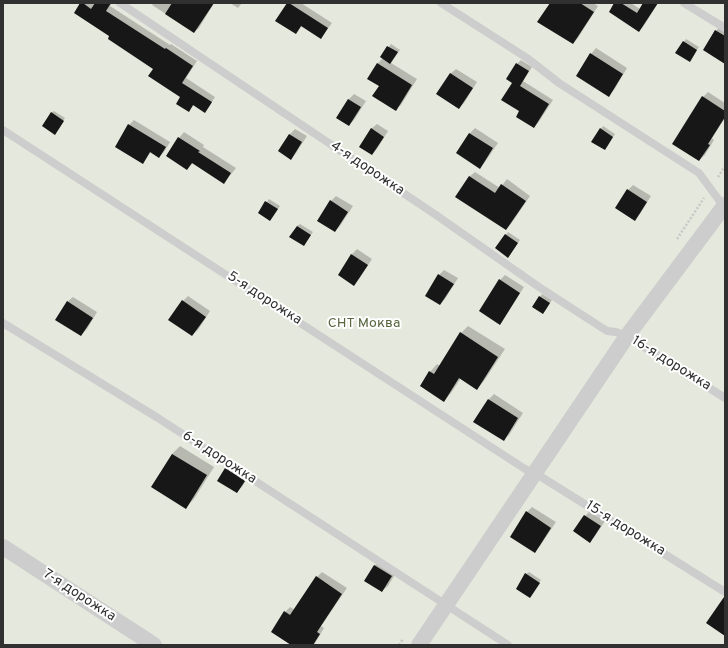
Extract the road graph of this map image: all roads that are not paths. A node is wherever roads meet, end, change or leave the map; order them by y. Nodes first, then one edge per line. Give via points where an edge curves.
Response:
1 (120, 3) edge
2 (441, 3) edge
3 (684, 3) edge
4 (725, 28) edge
5 (3, 130) edge
6 (722, 203) edge
7 (3, 323) edge
8 (621, 334) junction
9 (725, 398) edge
10 (530, 471) junction
11 (3, 547) edge
12 (725, 592) edge
13 (439, 601) junction
14 (154, 645) edge
15 (419, 645) edge
16 (508, 645) edge

1 - 8 lane, 4-я дорожка via 539,287 607,331
2 - 6 lane via 698,173
3 - 4 lane
5 - 10 lane, 5-я дорожка
6 - 8 street
7 - 13 lane, 6-я дорожка via 158,418
8 - 9 lane, 16-я дорожка
8 - 10 street
10 - 12 lane, 15-я дорожка
10 - 13 street
11 - 14 street, 7-я дорожка
13 - 15 street
13 - 16 lane, 6-я дорожка

